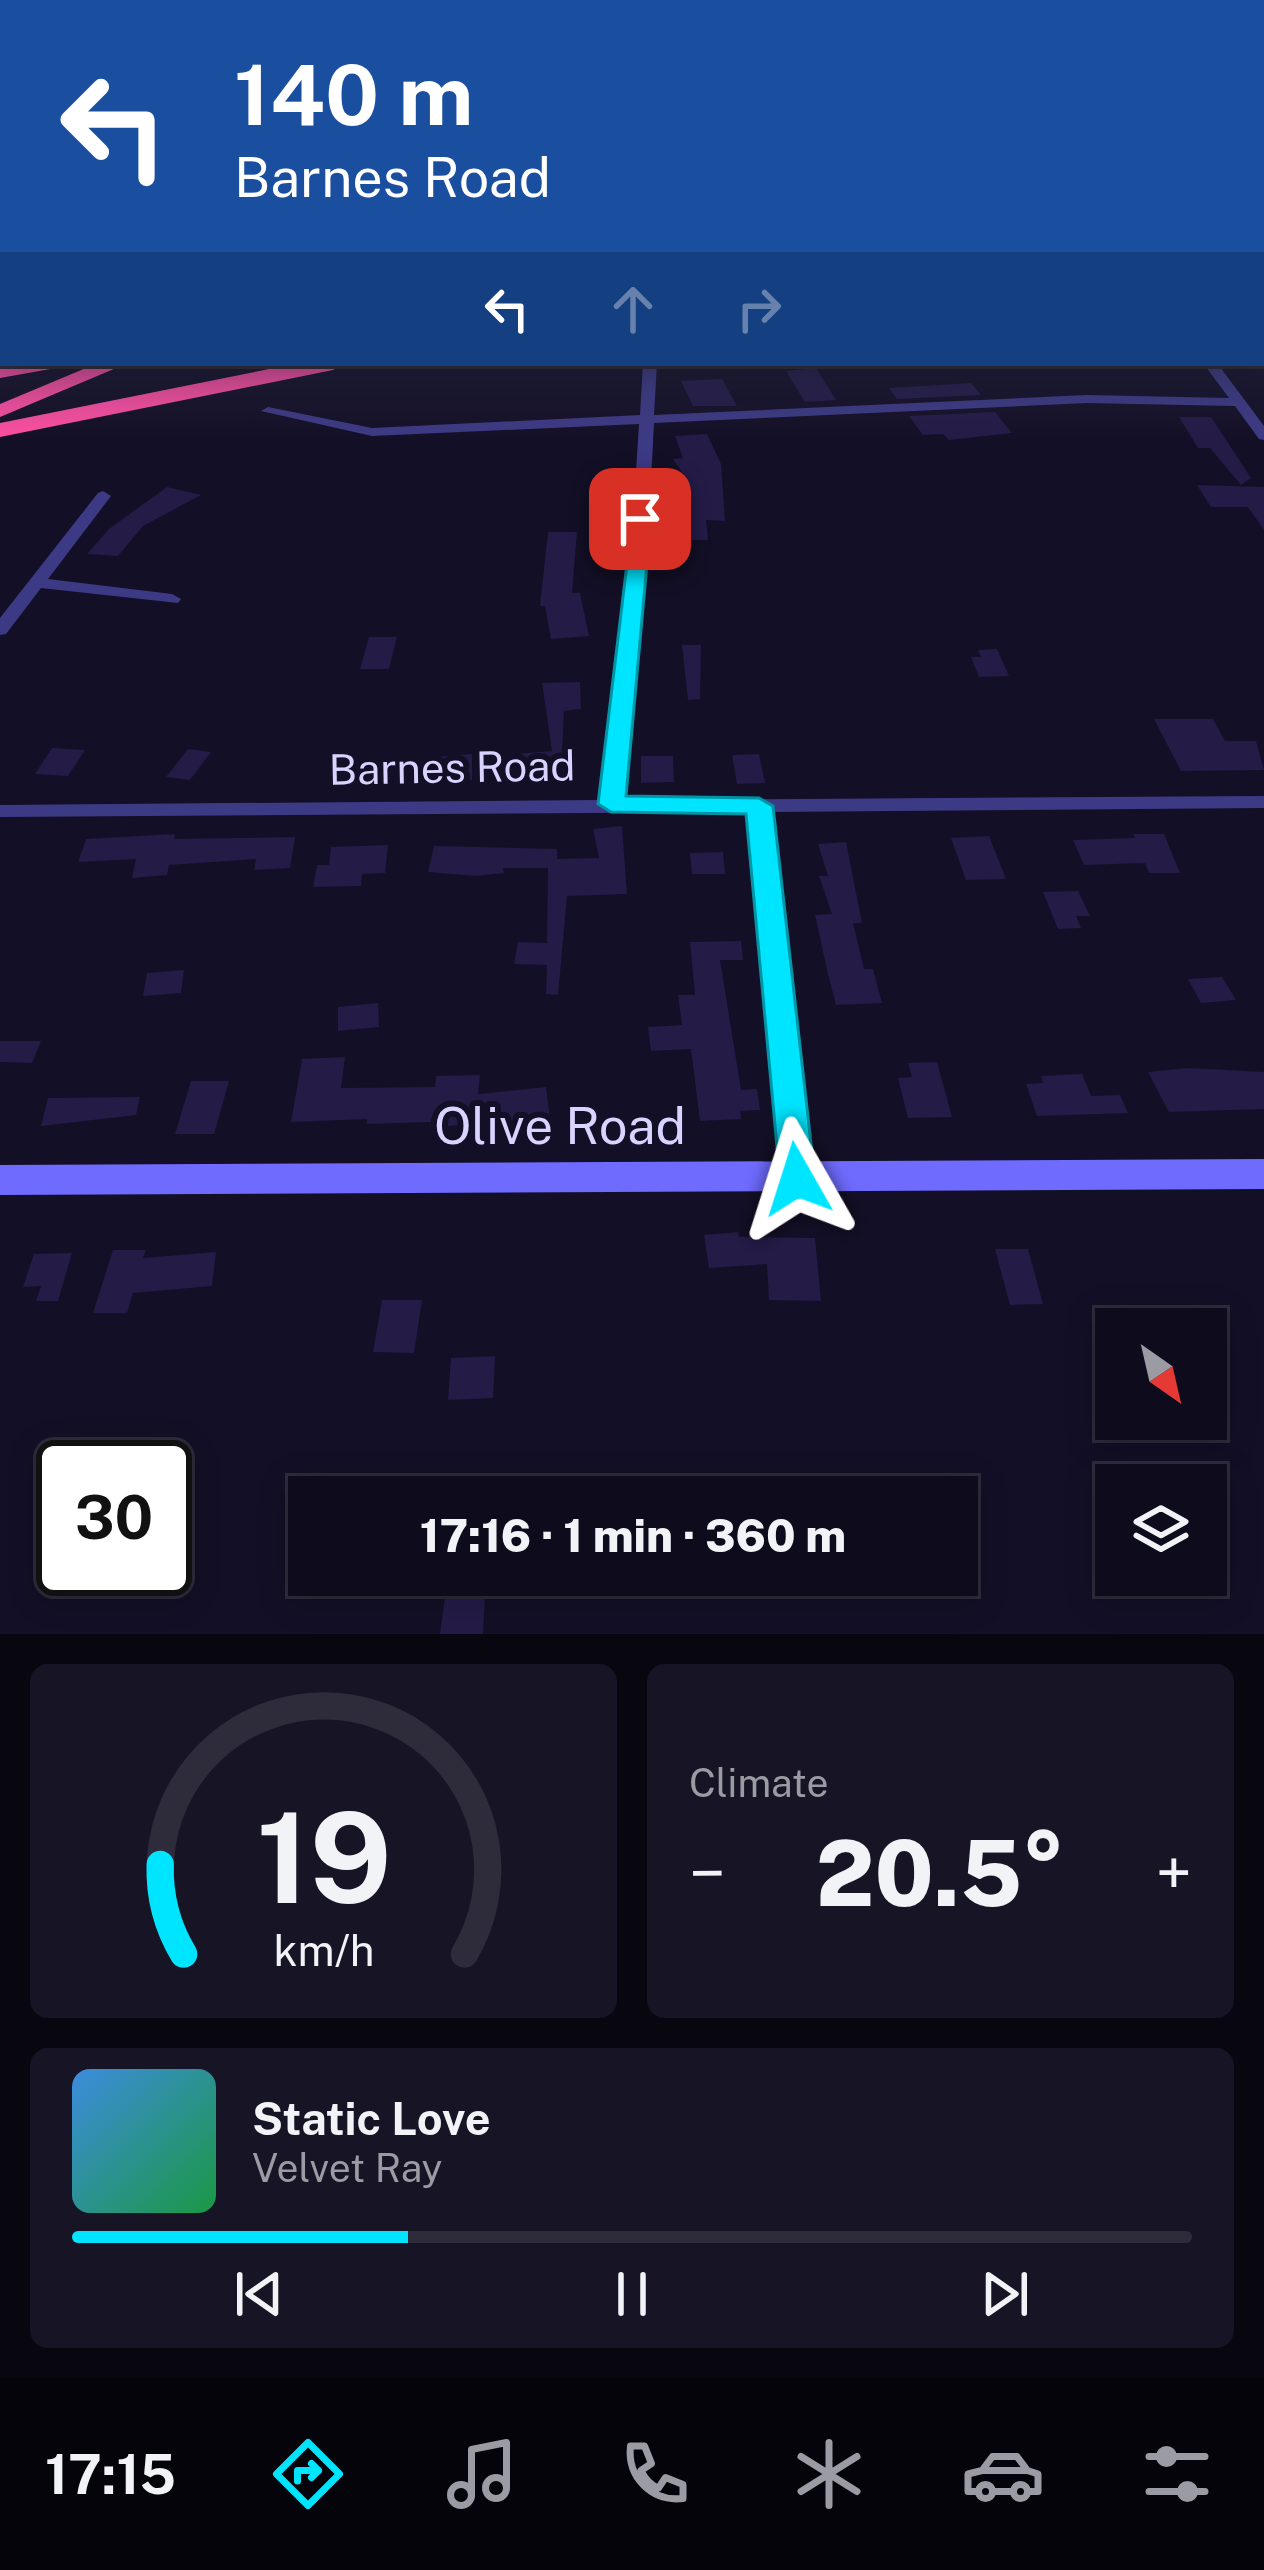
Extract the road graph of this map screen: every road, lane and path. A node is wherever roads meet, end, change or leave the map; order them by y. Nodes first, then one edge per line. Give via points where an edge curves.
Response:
1 (44, 366) edge
2 (60, 366) edge
3 (110, 366) edge
4 (286, 366) edge
5 (317, 366) edge
6 (650, 366) edge
7 (1212, 366) edge
8 (185, 367) dead end
9 (3, 381) edge
10 (1239, 402) junction
11 (268, 411) dead end
12 (0, 412) edge
13 (647, 421) junction
14 (0, 430) edge
15 (1264, 436) edge
16 (103, 496) dead end
17 (34, 582) junction
18 (172, 599) dead end
19 (0, 630) edge
20 (1264, 802) edge
21 (611, 804) junction
22 (759, 806) junction
23 (0, 811) edge
24 (1264, 1174) edge
25 (797, 1179) junction
26 (0, 1180) edge

1 - 9 highway
2 - 9 highway
3 - 12 highway
4 - 8 highway via 230,376
5 - 14 highway
6 - 13 street
7 - 10 street
10 - 13 street via 1087,399
10 - 15 street
11 - 13 street via 372,432
13 - 21 street
16 - 17 street
17 - 18 street
17 - 19 street
20 - 22 street, Barnes Road
21 - 22 street, Barnes Road
21 - 23 street, Barnes Road
22 - 25 street
24 - 25 street, Olive Road
25 - 26 street, Olive Road

